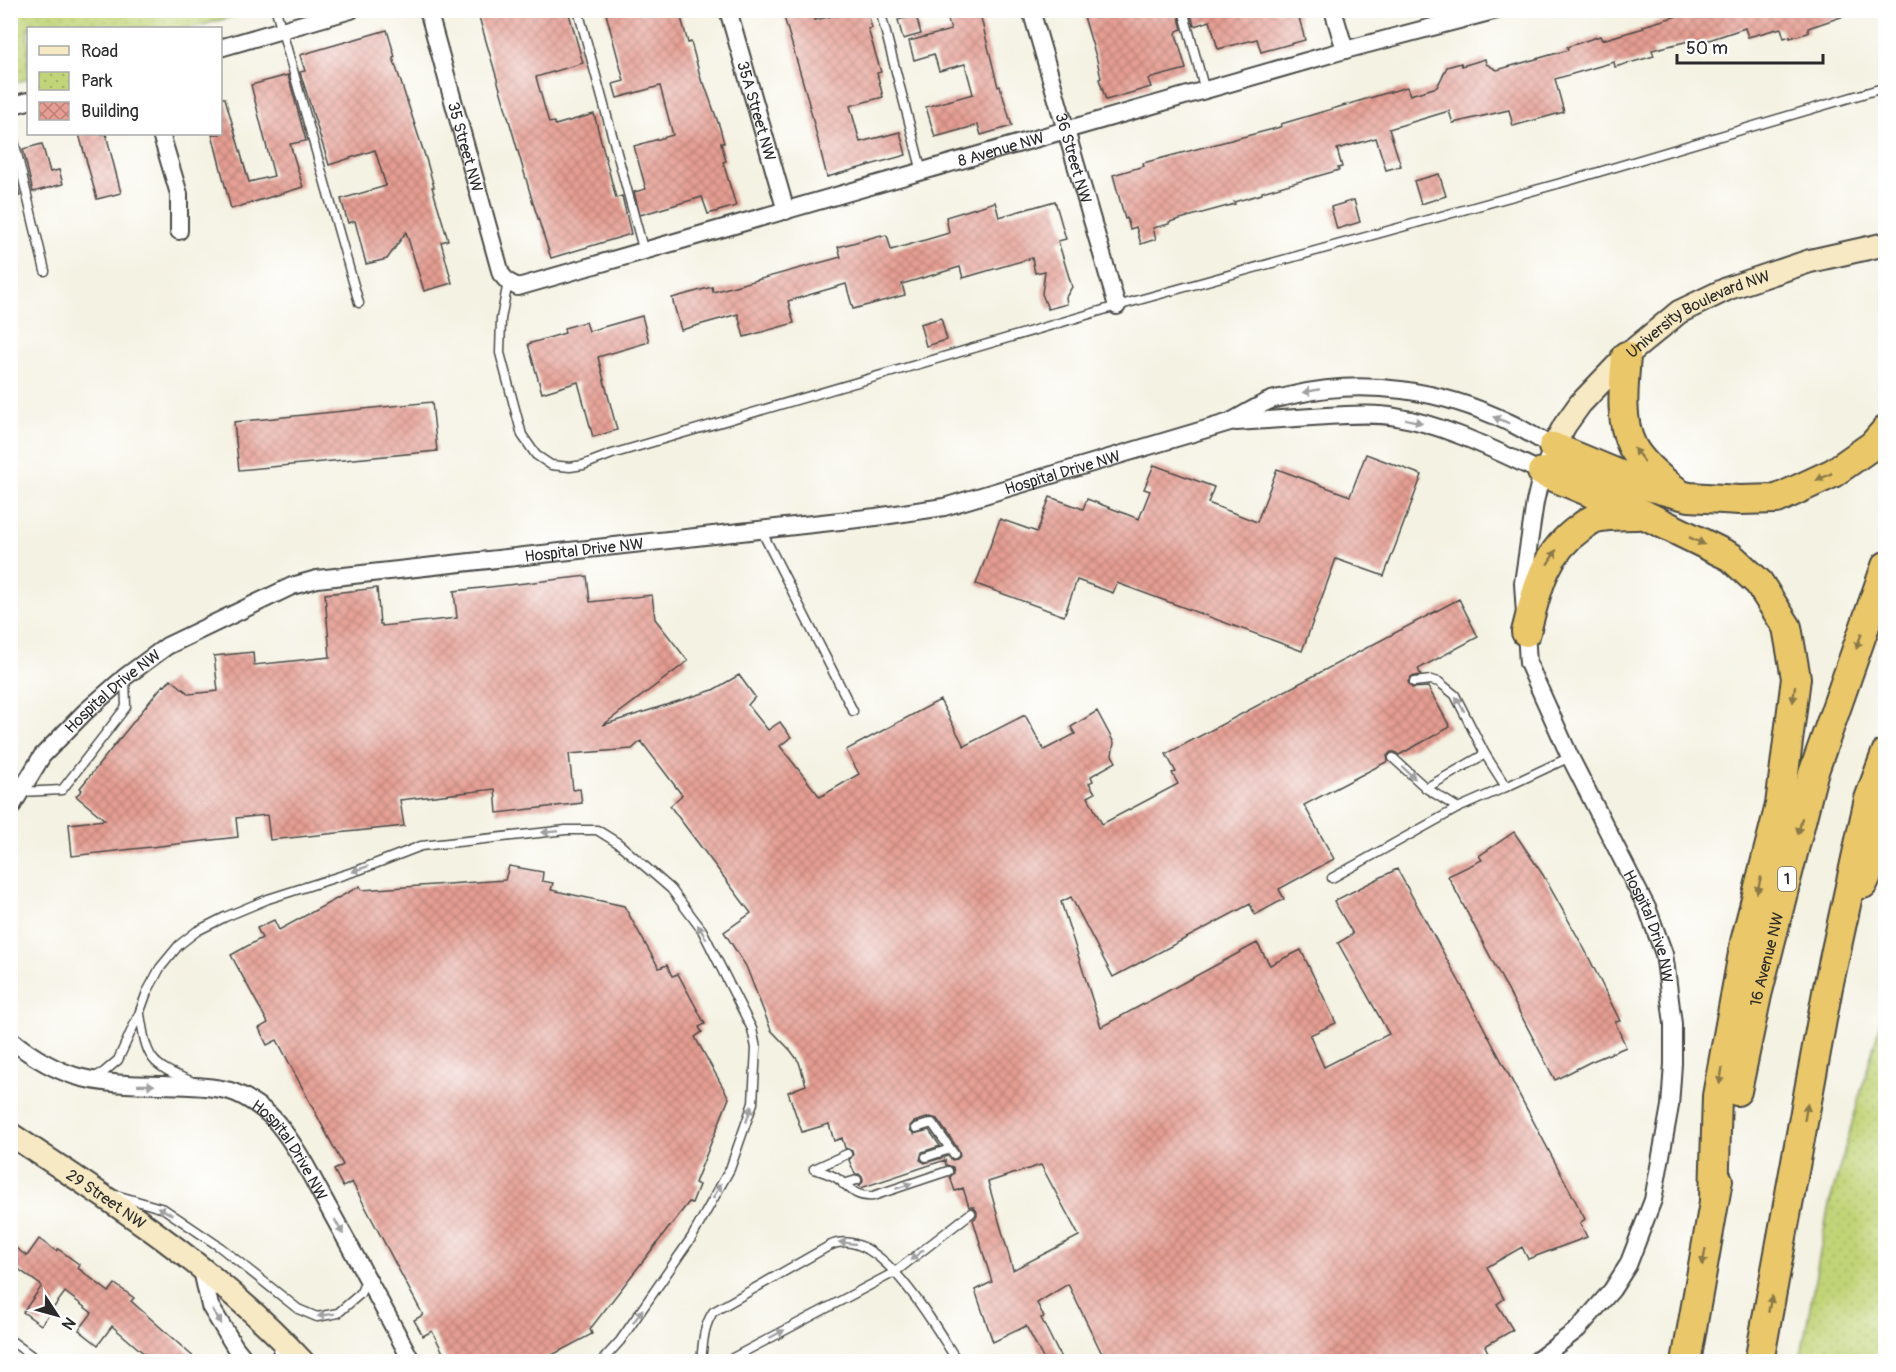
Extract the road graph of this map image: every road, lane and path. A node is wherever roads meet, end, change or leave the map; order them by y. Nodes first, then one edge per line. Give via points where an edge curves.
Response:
1 (276, 10) edge
2 (351, 10) edge
3 (428, 10) edge
4 (578, 10) edge
5 (728, 10) edge
6 (880, 10) edge
7 (1031, 10) edge
8 (1183, 10) edge
9 (1333, 10) edge
10 (1489, 12) edge
11 (282, 31) junction
12 (222, 47) edge
13 (1345, 50) junction
14 (1886, 87) edge
15 (1205, 91) junction
16 (27, 101) edge
17 (10, 106) edge
18 (10, 124) edge
19 (1067, 131) junction
20 (161, 135) edge
21 (922, 172) junction
22 (786, 211) junction
23 (179, 231) dead end
24 (1886, 244) edge
25 (645, 252) junction
26 (45, 271) dead end
27 (508, 282) junction
28 (359, 303) dead end
29 (1118, 306) junction
30 (1626, 356) junction
31 (1230, 422) junction
32 (1886, 430) edge
33 (1547, 459) junction
34 (1681, 495) junction
35 (1645, 515) junction
36 (760, 530) junction
37 (1886, 566) edge
38 (1526, 632) junction
39 (125, 677) junction
40 (1414, 682) dead end
41 (853, 711) dead end
42 (1886, 753) edge
43 (1485, 754) junction
44 (1393, 758) dead end
45 (1570, 758) junction
46 (1506, 787) junction
47 (1426, 788) junction
48 (20, 792) junction
49 (1458, 808) junction
50 (10, 809) edge
51 (1886, 835) edge
52 (1332, 878) dead end
53 (1841, 929) junction
54 (140, 1014) junction
55 (10, 1039) edge
56 (88, 1080) junction
57 (204, 1086) junction
58 (916, 1128) dead end
59 (10, 1134) edge
60 (847, 1154) dead end
61 (926, 1157) dead end
62 (948, 1171) dead end
63 (857, 1180) dead end
64 (843, 1184) junction
65 (94, 1189) junction
66 (1714, 1200) junction
67 (971, 1213) dead end
68 (201, 1266) junction
69 (895, 1272) junction
70 (367, 1278) junction
71 (10, 1340) edge
72 (282, 1352) edge
73 (40, 1362) edge
74 (247, 1362) edge
75 (303, 1362) edge
76 (412, 1362) edge
77 (601, 1362) edge
78 (701, 1362) edge
79 (725, 1362) edge
80 (958, 1362) edge
81 (1535, 1362) edge
82 (1686, 1362) edge
83 (1759, 1362) edge

1 - 11 lane
2 - 11 street
3 - 27 street, 35 Street NW via 501,274
4 - 25 lane
5 - 22 street, 35A Street NW
6 - 21 lane
7 - 19 street, 36 Street NW
8 - 15 lane
9 - 13 street
10 - 13 street, 8 Avenue NW
11 - 12 street
11 - 28 lane
13 - 15 street, 8 Avenue NW
14 - 29 lane via 1575,179
15 - 19 street, 8 Avenue NW
16 - 17 street
18 - 26 lane
19 - 21 street, 8 Avenue NW
19 - 29 street, 36 Street NW
20 - 23 street via 179,194
21 - 22 street, 8 Avenue NW
22 - 25 street, 8 Avenue NW
24 - 30 street, University Boulevard NW via 1810,261 1729,288 1679,312
25 - 27 street, 8 Avenue NW via 518,287
27 - 29 lane via 500,353 522,435 536,455 551,465 570,467
30 - 33 street, University Boulevard NW via 1580,405
34 -> 30 highway via 1661,480 1632,446 1625,418
31 -> 33 street, Hospital Drive NW via 1395,416 1496,450
33 -> 31 street, Hospital Drive NW via 1508,422 1420,392 1390,388 1317,389 1271,400
31 - 36 street, Hospital Drive NW via 944,507
32 -> 34 highway via 1873,445 1833,473 1777,498 1740,500
33 - 34 highway
33 - 35 highway
33 - 38 street, Hospital Drive NW via 1535,502 1523,583
38 -> 35 highway via 1548,562 1562,542 1593,519
35 -> 66 highway via 1731,557 1759,584 1787,627 1796,678 1780,805 1745,942 1717,1096
36 - 39 street, Hospital Drive NW via 317,579 292,586 167,646
36 - 41 lane
37 -> 66 highway, 16 Avenue NW / 1 via 1813,774 1757,994
38 - 45 street, Hospital Drive NW via 1528,663
39 - 48 street, Hospital Drive NW via 42,756
39 - 48 lane via 126,707 62,790
43 -> 40 lane via 1455,695 1439,682
42 - 53 highway via 1869,799
43 - 46 lane
43 - 47 lane
44 -> 47 lane
45 - 46 lane
45 - 81 street, Hospital Drive NW via 1648,910 1664,954 1673,1024 1672,1085 1653,1200 1628,1265 1578,1329
46 - 49 lane
47 - 49 lane
48 - 50 street, Hospital Drive NW
49 - 52 lane
51 - 53 highway
83 -> 53 highway
54 - 56 lane via 118,1060
54 - 57 lane via 150,1056 164,1070
77 -> 54 lane via 621,1341 692,1237 730,1169 753,1103 756,1048 752,1029 702,930 671,889 618,843 597,830 566,830 421,846 268,899 197,931 179,945 160,968
55 - 56 street, Hospital Drive NW via 62,1073
56 -> 57 street, Hospital Drive NW via 123,1085
57 -> 70 street, Hospital Drive NW via 233,1092 263,1109 278,1123
58 - 61 lane via 932,1124 952,1152
59 - 65 street, 29 Street NW
60 - 64 lane via 814,1169
64 -> 62 lane via 863,1197 873,1196
63 - 64 lane
65 - 68 street, 29 Street NW
70 -> 65 lane via 360,1294 338,1313 316,1317 298,1309 220,1247 164,1209
66 -> 82 highway, 16 Avenue NW / 1
67 -> 69 lane
68 - 72 street, 29 Street NW via 246,1305
68 -> 74 street via 210,1306
69 -> 78 lane via 863,1246 835,1242 713,1312 704,1332
79 -> 69 lane
69 - 80 lane
70 - 76 street, Hospital Drive NW
71 - 73 lane
72 - 75 street, 29 Street NW

